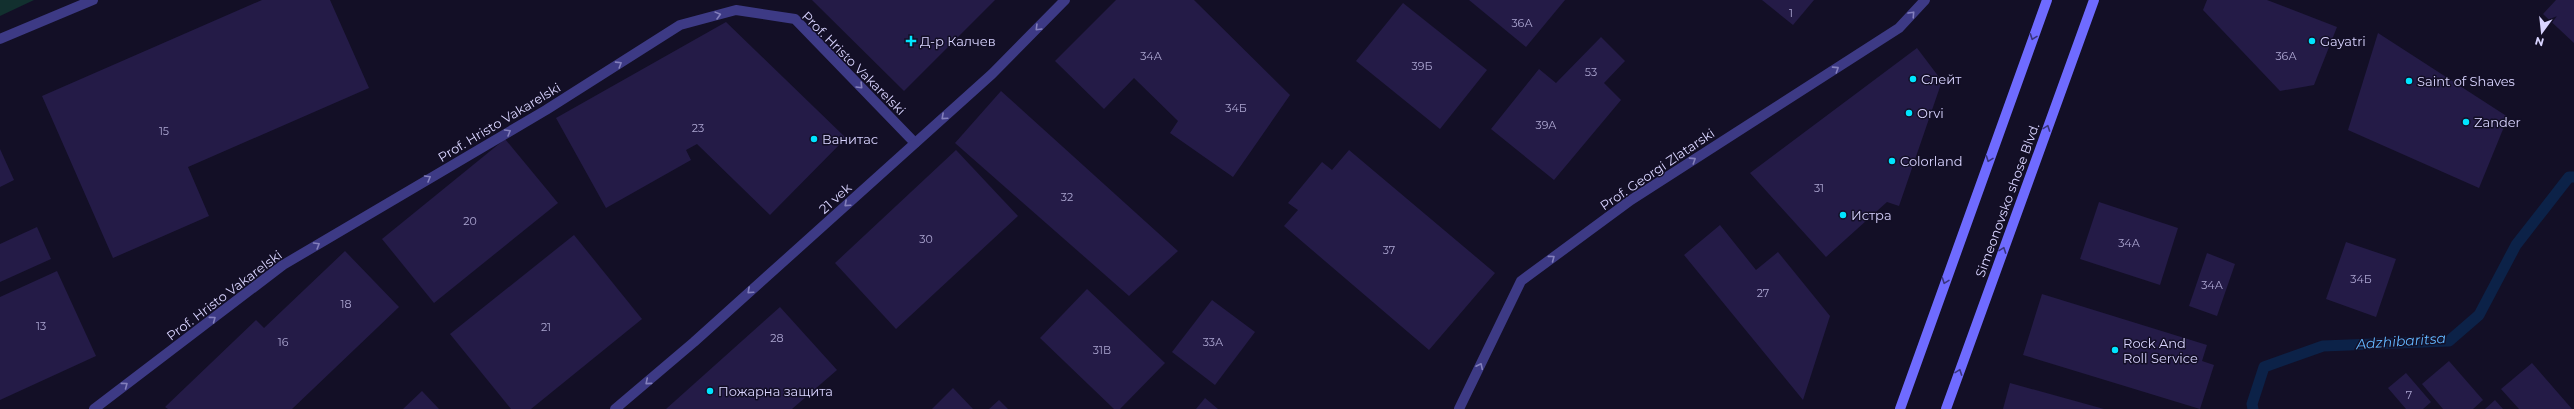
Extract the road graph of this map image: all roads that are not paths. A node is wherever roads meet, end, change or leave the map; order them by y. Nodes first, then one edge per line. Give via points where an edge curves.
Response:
1 (93, 0) edge
2 (1065, 0) edge
3 (1925, 0) edge
4 (2047, 0) edge
5 (2094, 0) edge
6 (0, 40) edge
7 (915, 143) junction
8 (94, 409) edge
9 (616, 409) edge
10 (1459, 409) edge
11 (1900, 409) edge
12 (1946, 409) edge

1 - 6 street
2 -> 7 street, 21 vek via 992,74
10 -> 3 street, Prof. Georgi Zlatarski via 1521,281 1631,200 1899,28
4 -> 11 main road
12 -> 5 main road, Simeonovsko shose Blvd.
8 -> 7 street, Prof. Hristo Vakarelski via 283,265 546,110 680,25 736,10 795,19
7 -> 9 street, 21 vek

